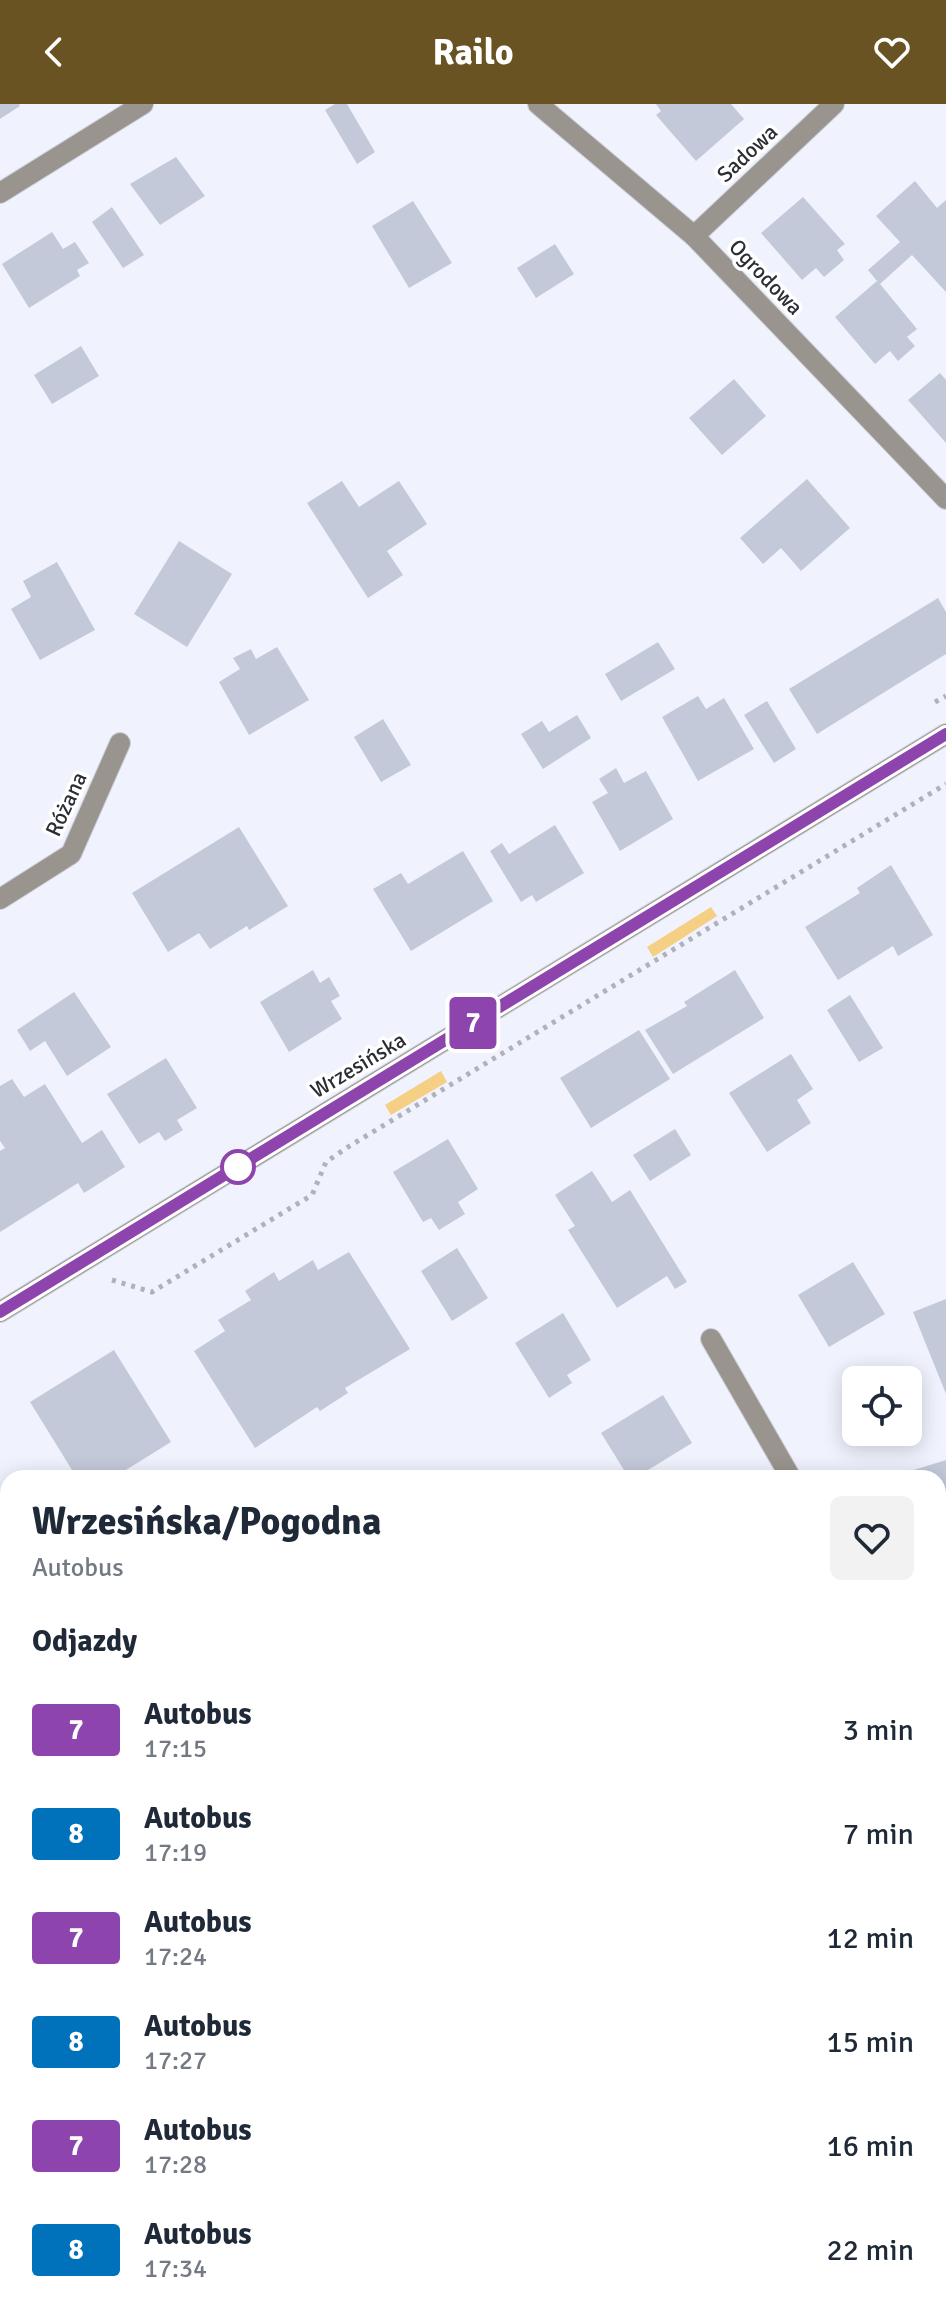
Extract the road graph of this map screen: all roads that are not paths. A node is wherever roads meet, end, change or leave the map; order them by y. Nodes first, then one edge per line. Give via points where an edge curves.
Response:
1 (143, 104) edge
2 (538, 104) edge
3 (834, 104) edge
4 (0, 193) edge
5 (694, 236) junction
6 (946, 499) edge
7 (946, 734) edge
8 (120, 743) dead end
9 (0, 899) edge
10 (0, 1312) edge
11 (711, 1339) dead end
12 (786, 1470) edge
13 (946, 1956) edge
14 (946, 1975) edge

1 - 4 street
2 - 5 street, Ogrodowa
3 - 5 street, Sadowa
5 - 6 street, Ogrodowa
7 - 10 street, Wrzesińska
8 - 9 street, Różana via 71,854
11 - 12 street
13 - 14 street

